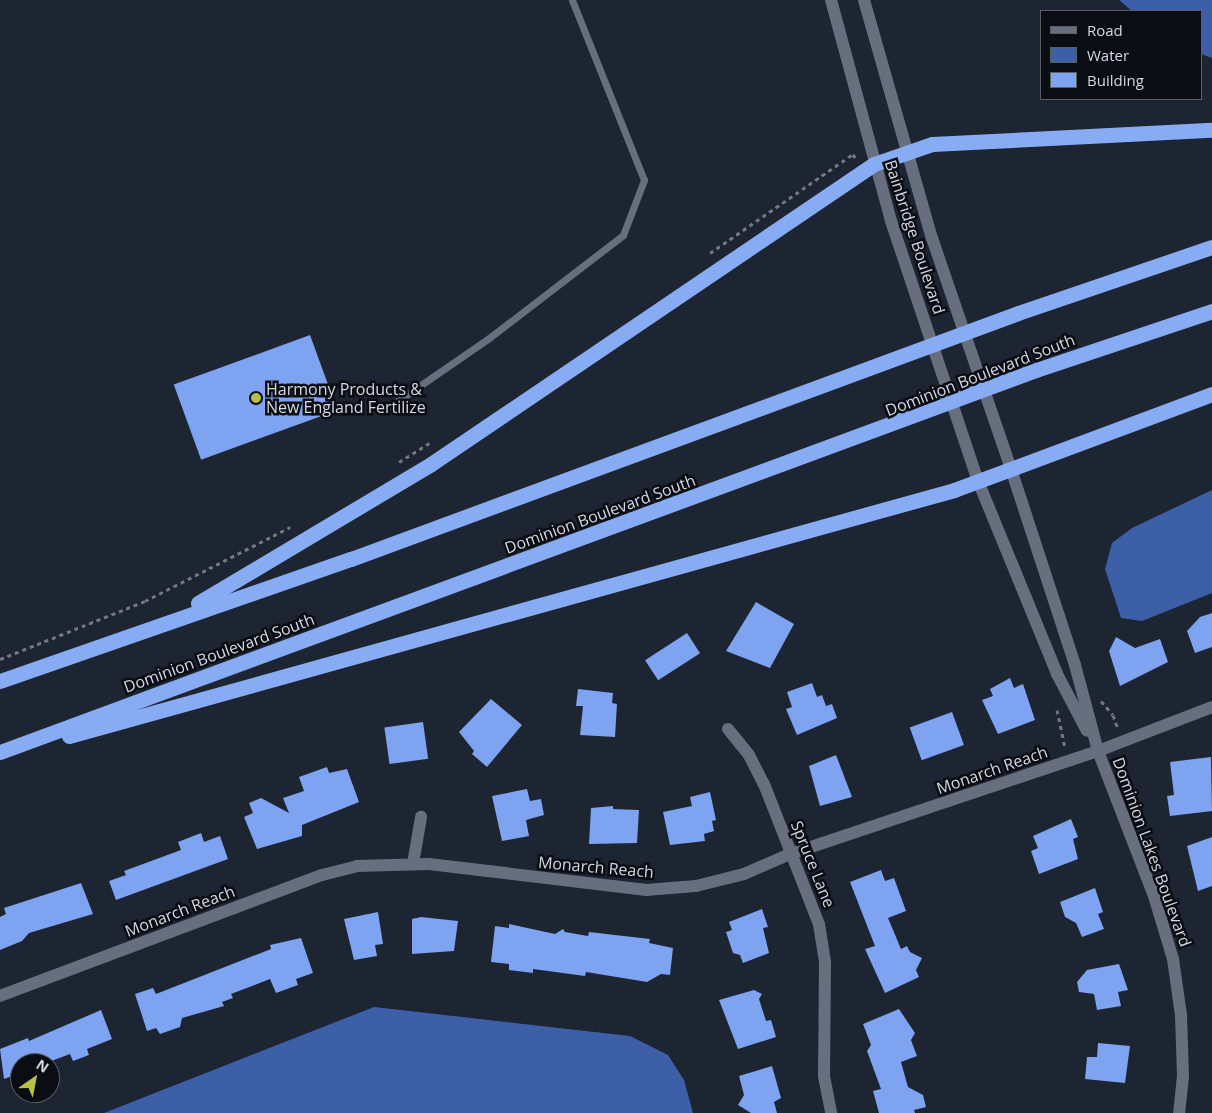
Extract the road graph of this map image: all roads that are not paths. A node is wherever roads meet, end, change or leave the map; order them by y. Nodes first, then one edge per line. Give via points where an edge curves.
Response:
1 (572, 0) edge
2 (831, 0) edge
3 (864, 0) edge
4 (1212, 130) edge
5 (907, 150) junction
6 (874, 164) junction
7 (1212, 247) edge
8 (1212, 311) edge
9 (1212, 394) edge
10 (386, 409) dead end
11 (1011, 469) junction
12 (978, 481) junction
13 (164, 622) junction
14 (0, 681) edge
15 (1212, 707) edge
16 (728, 729) dead end
17 (1098, 751) junction
18 (0, 754) edge
19 (421, 818) dead end
20 (790, 854) junction
21 (413, 864) junction
22 (0, 996) edge
23 (831, 1113) edge
24 (1179, 1113) edge

1 - 10 lane via 644,180 623,235 489,338
2 - 6 street, Bainbridge Boulevard
3 - 5 street, Bainbridge Boulevard
4 - 5 highway via 1062,135 932,144
5 - 6 highway
5 - 11 street, Bainbridge Boulevard via 932,238
6 - 12 street, Bainbridge Boulevard
6 - 13 highway via 431,464
7 - 13 highway via 1018,313 352,559
8 - 18 highway, Dominion Boulevard South via 1036,370 914,418
9 - 11 highway
11 - 12 highway
11 - 17 street, Dominion Lakes Boulevard via 1075,665
12 - 17 street, Dominion Lakes Boulevard via 1057,674
12 - 18 highway
13 - 14 highway
15 - 17 street, Monarch Reach
16 - 20 street, Spruce Lane via 749,755 764,784
17 - 20 street, Monarch Reach
17 - 24 street, Dominion Lakes Boulevard via 1154,896 1173,959 1181,1032
19 - 21 street
20 - 21 street, Monarch Reach via 744,874 704,884 646,890
20 - 23 street, Spruce Lane via 819,924 825,962 822,1038
21 - 22 street, Monarch Reach via 357,866 322,875

